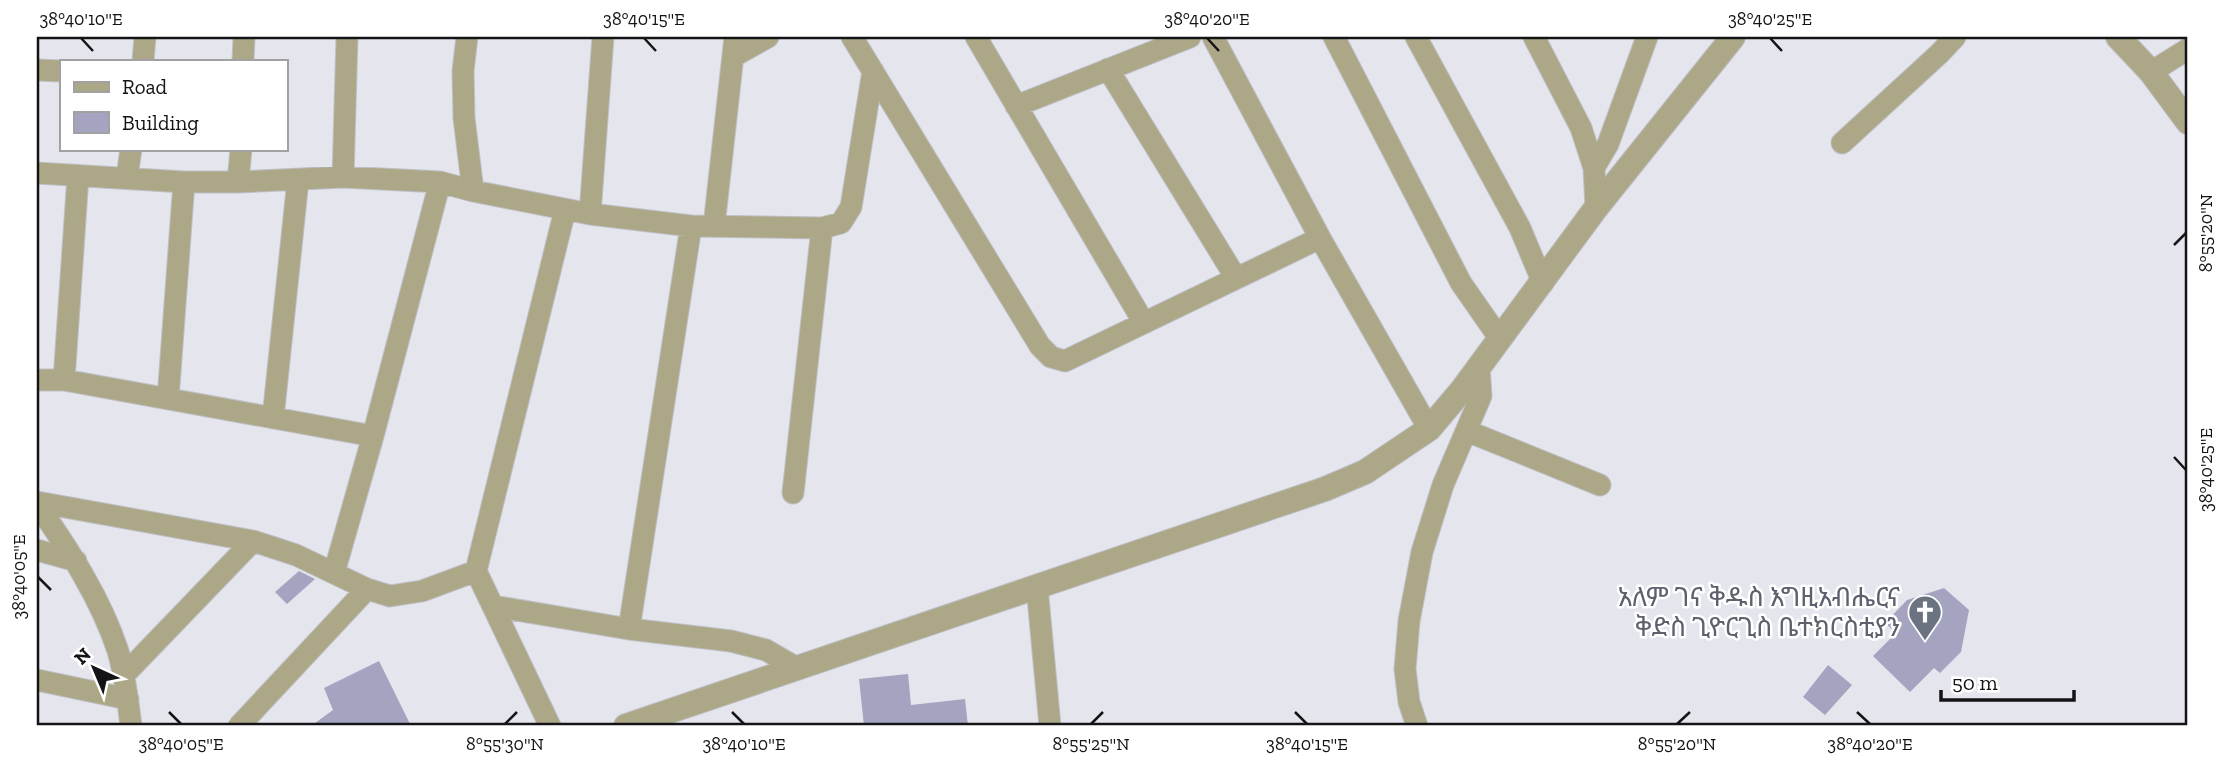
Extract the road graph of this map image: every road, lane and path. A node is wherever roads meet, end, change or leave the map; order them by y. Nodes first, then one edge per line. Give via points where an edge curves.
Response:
1 (145, 37) edge
2 (244, 37) edge
3 (347, 37) edge
4 (467, 37) edge
5 (603, 37) edge
6 (768, 37) edge
7 (852, 37) edge
8 (976, 37) edge
9 (1190, 37) edge
10 (1213, 37) edge
11 (1334, 37) edge
12 (1416, 37) edge
13 (1534, 37) edge
14 (1647, 37) edge
15 (1733, 37) edge
16 (1955, 37) edge
17 (2118, 37) edge
18 (734, 46) edge
19 (2188, 49) edge
20 (143, 60) edge
21 (243, 60) edge
22 (1108, 69) junction
23 (37, 71) edge
24 (60, 71) edge
25 (873, 71) junction
26 (2151, 72) junction
27 (1016, 106) junction
28 (2188, 122) edge
29 (1842, 143) dead end
30 (131, 150) edge
31 (241, 150) edge
32 (1594, 168) junction
33 (37, 173) edge
34 (78, 176) junction
35 (127, 177) junction
36 (342, 177) junction
37 (298, 180) junction
38 (238, 182) junction
39 (440, 182) junction
40 (184, 183) junction
41 (473, 191) junction
42 (1596, 208) junction
43 (565, 210) junction
44 (590, 214) junction
45 (691, 226) junction
46 (714, 226) junction
47 (822, 228) junction
48 (1320, 238) junction
49 (1236, 278) junction
50 (1543, 283) junction
51 (1144, 323) junction
52 (1500, 339) junction
53 (1479, 366) junction
54 (37, 380) edge
55 (64, 380) junction
56 (168, 399) junction
57 (273, 418) junction
58 (1429, 429) junction
59 (1466, 431) junction
60 (373, 436) junction
61 (1600, 485) dead end
62 (793, 493) dead end
63 (37, 503) edge
64 (253, 541) junction
65 (37, 550) edge
66 (76, 561) junction
67 (476, 570) junction
68 (334, 573) junction
69 (1037, 587) junction
70 (367, 589) junction
71 (493, 606) junction
72 (629, 629) junction
73 (797, 668) junction
74 (123, 676) junction
75 (37, 680) edge
76 (128, 699) junction
77 (131, 726) edge
78 (239, 726) edge
79 (550, 726) edge
80 (626, 726) edge
81 (1050, 726) edge
82 (1417, 726) edge

1 - 20 street
2 - 21 street
3 - 36 street
4 - 41 street via 464,118
5 - 44 street
6 - 18 street
7 - 25 street
8 - 27 street
9 - 22 street
10 - 48 street
11 - 52 street via 1461,283
12 - 50 street via 1520,228
13 - 32 street via 1581,128
14 - 32 street via 1608,144
15 - 42 street
16 - 29 street
17 - 26 street
18 - 46 street
19 - 26 street
22 - 27 street
22 - 49 street
23 - 24 street
25 - 47 street via 851,206 841,223
25 - 51 street via 1051,358 1065,361
26 - 28 street
27 - 51 street
30 - 35 street
31 - 38 street
32 - 42 street
33 - 34 street
34 - 35 street
34 - 55 street
35 - 40 street
36 - 37 street
36 - 39 street
37 - 38 street
37 - 57 street
38 - 40 street
39 - 41 street
39 - 60 street
40 - 56 street
41 - 43 street
42 - 50 street
43 - 44 street
43 - 67 street
44 - 45 street
45 - 46 street
45 - 72 street
46 - 47 street
47 - 62 street
48 - 49 street
48 - 58 street
49 - 51 street
50 - 52 street
52 - 53 street
53 - 58 street
53 - 59 street via 1481,396
54 - 55 street
55 - 56 street
56 - 57 street
57 - 60 street
58 - 69 street via 1365,472 1325,489
59 - 61 street
59 - 82 street via 1422,552 1409,621 1405,669
60 - 68 street
63 - 64 street
63 - 66 street
64 - 68 street
64 - 74 street
65 - 66 street
66 - 74 street via 103,614
67 - 70 street via 422,591 390,596
67 - 71 street
68 - 70 street
69 - 73 street
69 - 81 street
70 - 78 street
71 - 72 street
71 - 79 street
72 - 73 street via 731,641 766,650
73 - 80 street
74 - 76 street
75 - 76 street
76 - 77 street

